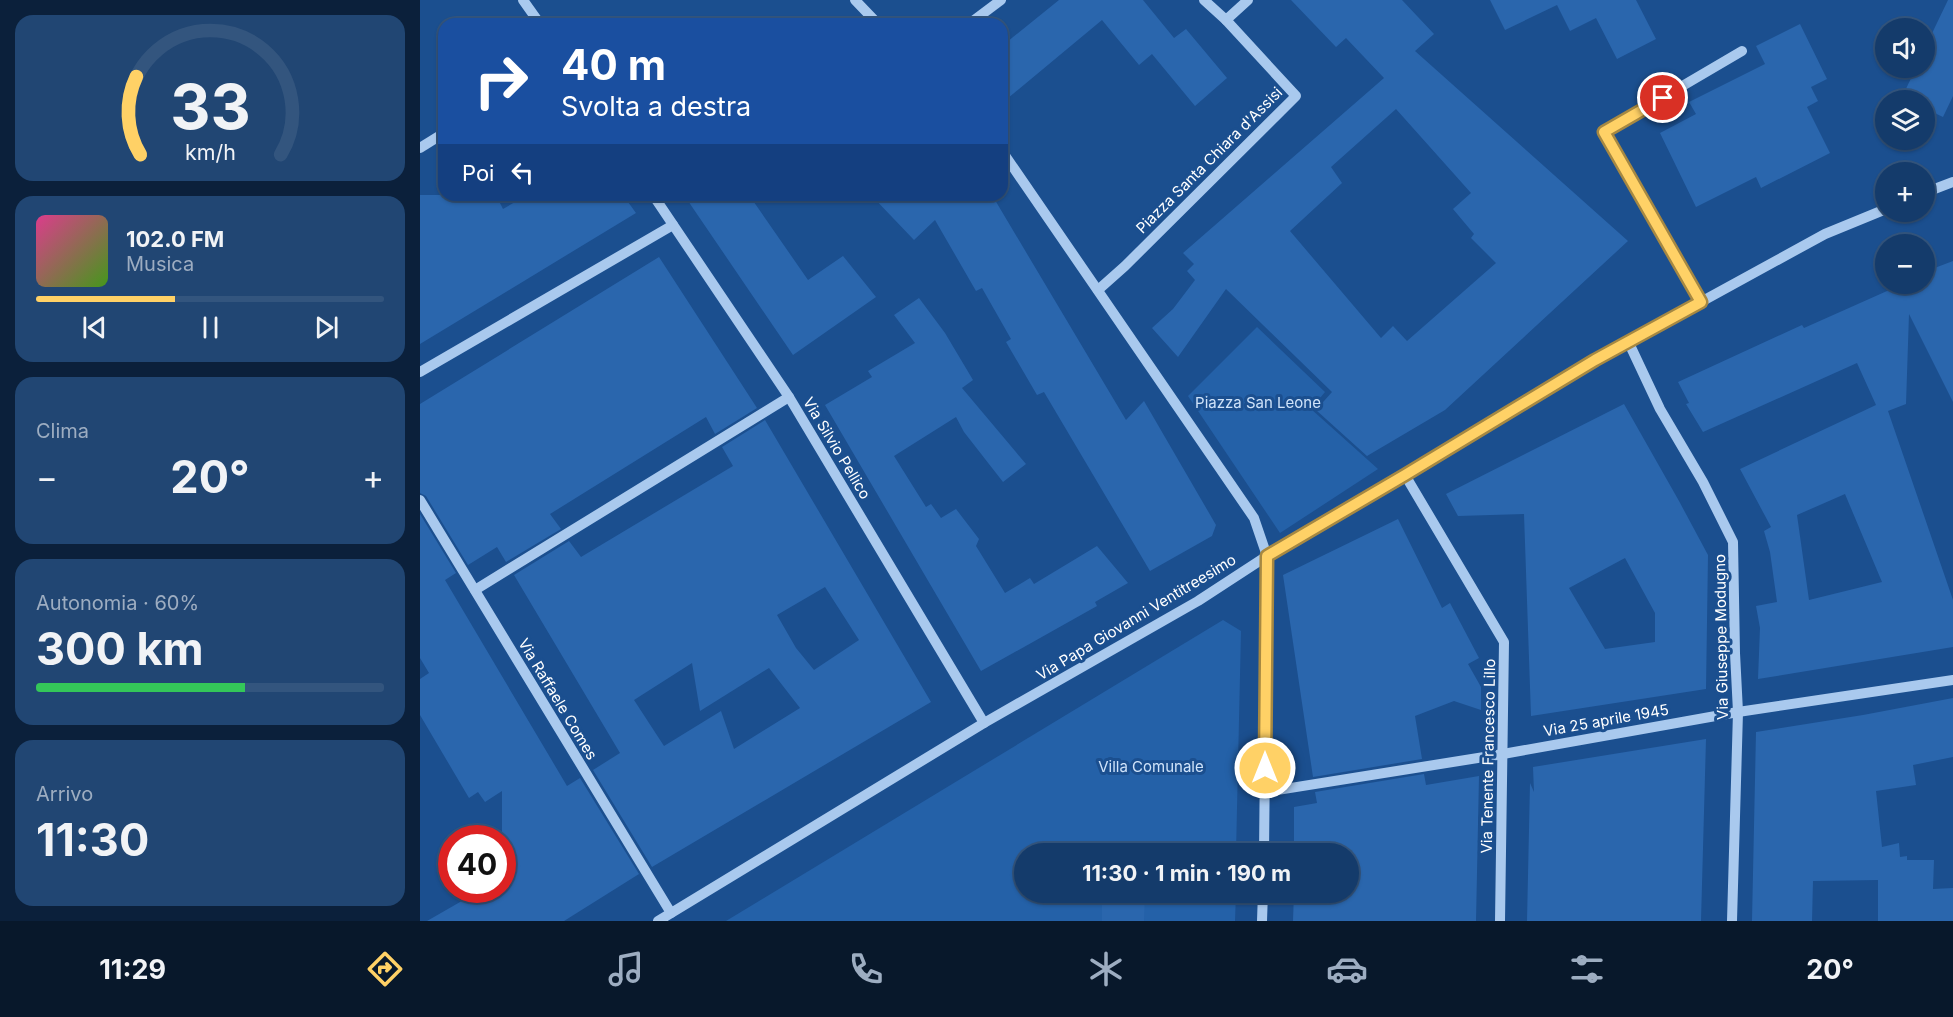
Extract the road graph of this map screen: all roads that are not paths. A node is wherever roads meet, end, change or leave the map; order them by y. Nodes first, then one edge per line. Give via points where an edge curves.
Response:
1 (524, 0) edge
2 (855, 0) edge
3 (1001, 0) edge
4 (1204, 0) edge
5 (1248, 0) edge
6 (536, 18) edge
7 (872, 18) edge
8 (977, 18) edge
9 (1226, 20) junction
10 (1742, 51) dead end
11 (438, 137) edge
12 (420, 148) edge
13 (1008, 160) edge
14 (1953, 182) edge
15 (1935, 189) edge
16 (657, 201) edge
17 (1875, 214) edge
18 (673, 225) junction
19 (1098, 290) junction
20 (1701, 302) junction
21 (1628, 341) junction
22 (420, 372) edge
23 (789, 397) junction
24 (1405, 475) junction
25 (420, 500) edge
26 (1267, 556) junction
27 (475, 590) junction
28 (1953, 680) edge
29 (1738, 712) junction
30 (984, 723) junction
31 (1503, 754) junction
32 (1265, 792) junction
33 (1264, 843) edge
34 (1263, 903) edge
35 (671, 913) junction
36 (658, 921) edge
37 (1262, 921) edge
38 (1500, 921) edge
39 (1732, 921) edge

1 - 6 street
2 - 7 street
3 - 8 street
4 - 9 street
5 - 9 street
9 - 19 street, Piazza Santa Chiara d'Assisi via 1296,96
10 - 20 street via 1604,132
11 - 12 street
13 - 19 street
14 - 15 street
16 - 18 street, Via Silvio Pellico
17 - 20 street, Via Papa Giovanni Ventitreesimo via 1825,234
18 - 22 street
18 - 23 street, Via Silvio Pellico
19 - 26 street via 1254,518
20 - 21 street, Via Papa Giovanni Ventitreesimo
21 - 24 street, Via Papa Giovanni Ventitreesimo
21 - 29 street, Via Giuseppe Modugno via 1660,409 1733,542
23 - 27 street
23 - 30 street, Via Silvio Pellico
24 - 26 street, Via Papa Giovanni Ventitreesimo
24 - 31 street, Via Tenente Francesco Lillo via 1504,642
25 - 27 street, Via Raffaele Comes
26 - 30 street, Via Papa Giovanni Ventitreesimo via 1198,601
26 - 32 street
27 - 35 street, Via Raffaele Comes
28 - 29 street, Via 25 aprile 1945
29 - 31 street, Via 25 aprile 1945
29 - 39 street, Via Giuseppe Modugno
30 - 35 street, Via Papa Giovanni Ventitreesimo
31 - 32 street, Via 25 aprile 1945
31 - 38 street, Via Tenente Francesco Lillo
32 - 33 street
34 - 37 street
35 - 36 street, Via Papa Giovanni Ventitreesimo

